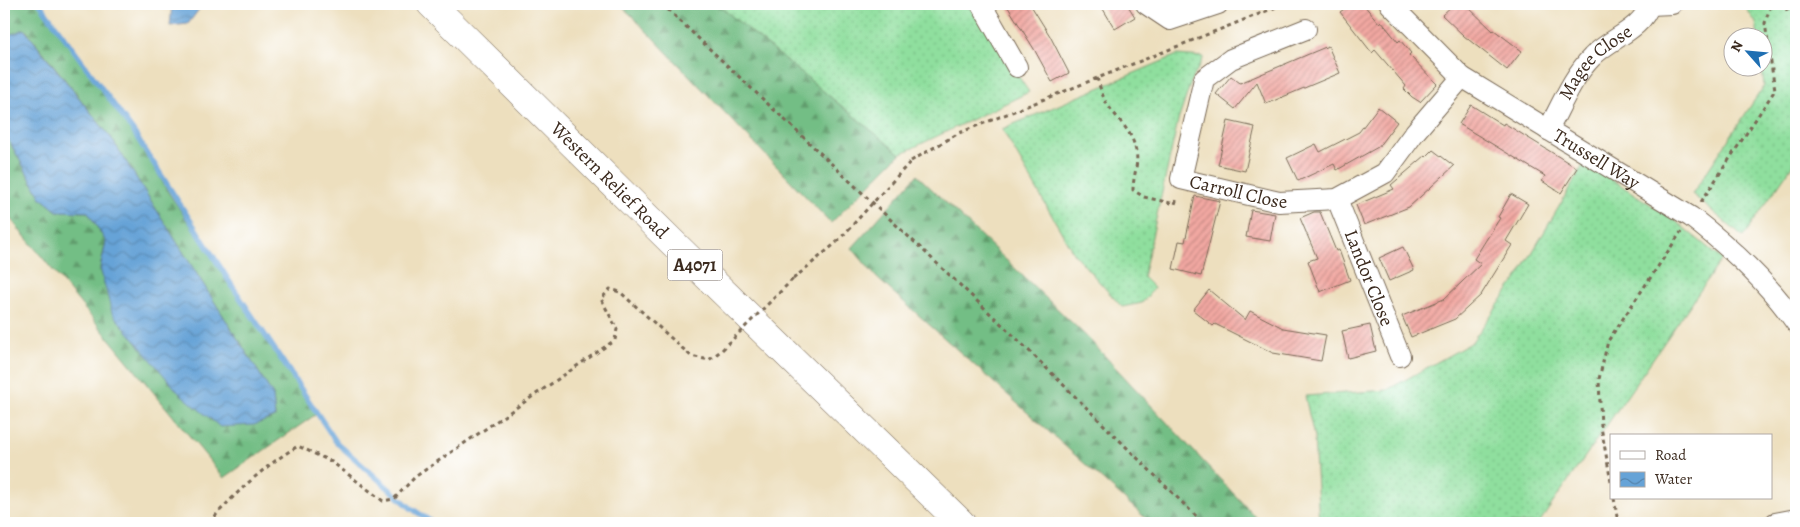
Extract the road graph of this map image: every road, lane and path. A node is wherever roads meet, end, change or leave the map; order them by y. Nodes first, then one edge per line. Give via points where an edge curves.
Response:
1 (431, 4) edge
2 (662, 4) edge
3 (981, 4) edge
4 (1146, 4) edge
5 (1218, 4) edge
6 (1284, 4) edge
7 (1390, 4) edge
8 (1672, 4) edge
9 (1771, 4) edge
10 (1780, 4) edge
11 (1650, 5) edge
12 (1796, 5) edge
13 (1306, 28) dead end
14 (1018, 67) dead end
15 (1462, 77) junction
16 (1096, 78) junction
17 (1548, 130) junction
18 (1181, 179) junction
19 (1337, 199) junction
20 (1691, 217) junction
21 (1796, 323) edge
22 (1400, 356) dead end
23 (1610, 476) edge
24 (1614, 500) edge
25 (1796, 519) edge
26 (209, 523) edge
27 (962, 523) edge
28 (1203, 523) edge
29 (1618, 523) edge
30 (1775, 523) edge

1 - 27 highway, Western Relief Road / A4071
2 - 28 path via 1007,330
3 - 14 street
4 - 5 street via 1170,20
6 - 16 path
7 - 15 street, Trussell Way
8 - 11 street
9 - 20 path via 1765,24 1775,90
10 - 12 path via 1785,10
11 - 17 street, Magee Close via 1639,23 1592,57 1570,87
13 - 18 street, Carroll Close via 1231,59 1204,79
15 - 17 street, Trussell Way
15 - 19 street, Carroll Close via 1385,173
16 - 18 path via 1108,106 1126,126 1136,150 1133,190 1144,197 1175,204
16 - 26 path, bridge via 959,132 911,161 837,242 793,279 710,360 691,356 620,292 610,289 601,299 617,329 616,340 415,477 394,499 383,501 332,462 298,446 277,459 228,500
17 - 20 street, Trussell Way
18 - 19 street, Carroll Close via 1279,202
19 - 22 street, Landor Close
20 - 21 street, Trussell Way via 1739,256
20 - 23 path via 1608,341 1600,388 1601,427
24 - 29 path
25 - 30 street

